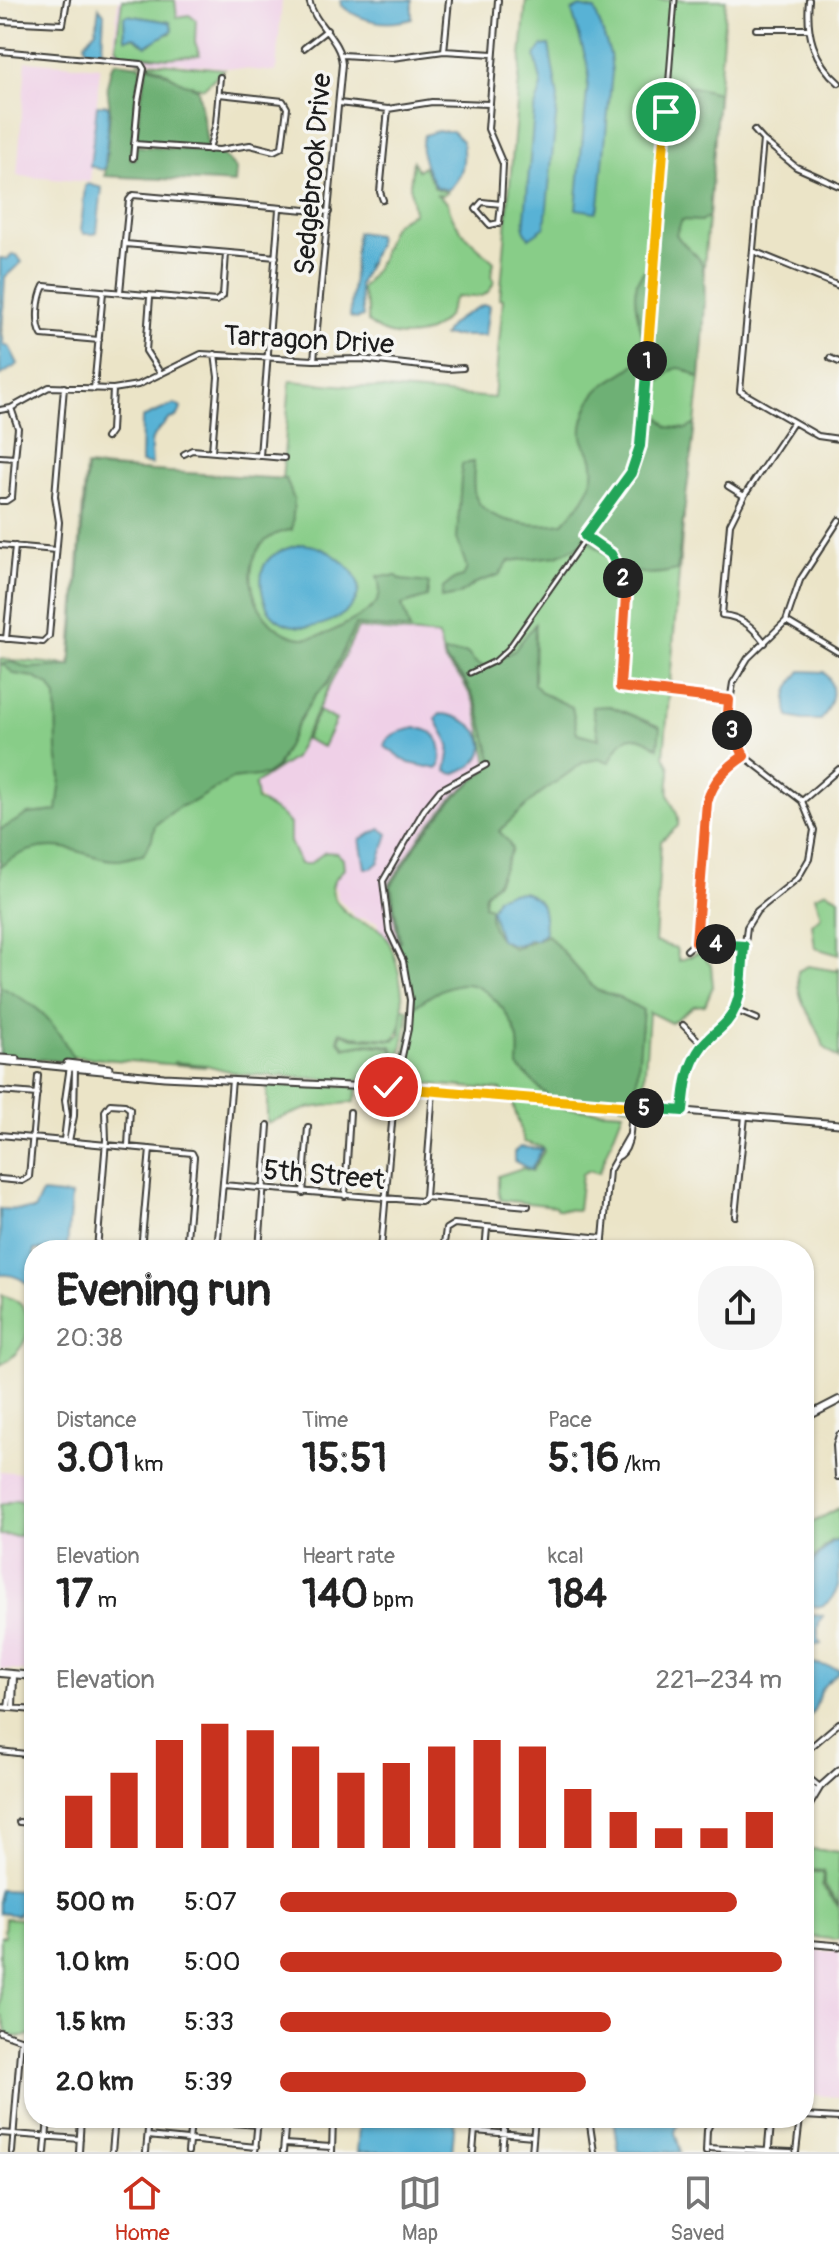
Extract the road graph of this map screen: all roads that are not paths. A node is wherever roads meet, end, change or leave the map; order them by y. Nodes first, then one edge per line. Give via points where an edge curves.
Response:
1 (67, 0) edge
2 (309, 0) edge
3 (449, 0) edge
4 (498, 0) edge
5 (675, 0) edge
6 (809, 0) edge
7 (0, 21) edge
8 (756, 29) dead end
9 (807, 29) junction
10 (327, 30) junction
11 (304, 48) dead end
12 (0, 51) edge
13 (444, 51) junction
14 (493, 54) junction
15 (342, 55) junction
16 (220, 77) dead end
17 (839, 83) edge
18 (219, 94) junction
19 (339, 103) junction
20 (489, 104) junction
21 (388, 109) junction
22 (754, 130) dead end
23 (763, 140) junction
24 (134, 144) junction
25 (209, 150) junction
26 (133, 158) dead end
27 (839, 186) edge
28 (383, 200) dead end
29 (501, 204) junction
30 (279, 209) junction
31 (329, 212) junction
32 (125, 244) junction
33 (753, 251) junction
34 (226, 253) junction
35 (276, 257) junction
36 (839, 286) edge
37 (103, 292) junction
38 (120, 292) junction
39 (150, 296) junction
40 (99, 340) junction
41 (215, 354) junction
42 (267, 356) junction
43 (830, 358) dead end
44 (314, 360) junction
45 (839, 362) edge
46 (463, 368) dead end
47 (161, 374) junction
48 (64, 387) junction
49 (94, 389) junction
50 (113, 389) junction
51 (11, 408) junction
52 (0, 410) edge
53 (793, 423) junction
54 (106, 438) dead end
55 (839, 439) edge
56 (212, 451) junction
57 (184, 454) dead end
58 (260, 456) junction
59 (0, 457) edge
60 (15, 458) junction
61 (284, 458) dead end
62 (728, 486) dead end
63 (744, 496) junction
64 (0, 501) edge
65 (839, 520) edge
66 (585, 536) junction
67 (0, 545) edge
68 (15, 546) junction
69 (56, 550) junction
70 (786, 621) junction
71 (3, 639) edge
72 (765, 643) junction
73 (838, 652) edge
74 (470, 673) dead end
75 (667, 693) joint
76 (729, 700) junction
77 (744, 756) junction
78 (486, 765) dead end
79 (839, 769) edge
80 (802, 801) junction
81 (696, 942) junction
82 (744, 946) junction
83 (687, 950) dead end
84 (735, 1010) junction
85 (757, 1019) dead end
86 (683, 1025) dead end
87 (703, 1045) junction
88 (0, 1059) edge
89 (61, 1066) junction
90 (73, 1066) junction
91 (70, 1075) junction
92 (38, 1076) dead end
93 (232, 1080) junction
94 (395, 1088) junction
95 (433, 1090) junction
96 (0, 1091) edge
97 (37, 1094) junction
98 (632, 1107) junction
99 (683, 1111) junction
100 (350, 1112) dead end
101 (745, 1116) junction
102 (839, 1124) edge
103 (268, 1125) dead end
104 (308, 1127) dead end
105 (0, 1135) edge
106 (33, 1138) junction
107 (66, 1140) junction
108 (106, 1144) junction
109 (128, 1146) junction
110 (150, 1148) junction
111 (0, 1179) edge
112 (223, 1185) junction
113 (264, 1190) junction
114 (303, 1193) junction
115 (345, 1196) junction
116 (385, 1199) junction
117 (423, 1199) junction
118 (528, 1206) dead end
119 (735, 1216) dead end
120 (487, 1227) junction
121 (603, 1238) joint
122 (98, 1240) edge
123 (142, 1240) edge
124 (187, 1240) edge
125 (218, 1240) edge
126 (260, 1240) edge
127 (382, 1240) edge
128 (444, 1240) edge
129 (486, 1240) edge
130 (839, 1400) edge
131 (814, 1413) edge
132 (839, 1435) edge
133 (838, 1477) edge
134 (0, 1673) edge
135 (13, 1674) junction
136 (24, 1675) edge
137 (0, 1707) edge
138 (11, 1708) junction
139 (24, 1709) edge
140 (839, 1723) edge
141 (814, 1744) edge
142 (0, 1751) edge
143 (24, 1754) edge
144 (839, 1770) edge
145 (814, 1785) edge
146 (814, 1786) edge
147 (818, 1789) junction
148 (814, 1796) edge
149 (19, 1822) dead end
150 (24, 1822) edge
151 (814, 1944) edge
152 (839, 1946) edge
153 (0, 2032) edge
154 (21, 2039) junction
155 (24, 2040) edge
156 (814, 2117) edge
157 (839, 2118) edge
158 (47, 2128) edge
159 (81, 2128) edge
160 (114, 2128) edge
161 (148, 2128) edge
162 (190, 2128) edge
163 (258, 2128) edge
164 (285, 2128) edge
165 (332, 2128) edge
166 (475, 2128) edge
167 (504, 2128) edge
168 (534, 2128) edge
169 (590, 2128) edge
170 (708, 2128) edge
171 (770, 2128) edge
172 (799, 2128) edge
173 (475, 2131) junction
174 (0, 2133) edge
175 (504, 2133) junction
176 (13, 2134) junction
177 (46, 2136) junction
178 (148, 2136) junction
179 (533, 2136) junction
180 (80, 2139) junction
181 (188, 2141) junction
182 (284, 2144) junction
183 (255, 2149) edge
184 (331, 2149) edge
185 (706, 2150) edge
186 (12, 2152) edge
187 (45, 2152) edge
188 (79, 2152) edge
189 (112, 2152) edge
190 (146, 2152) edge
191 (188, 2152) edge
192 (283, 2152) edge
193 (473, 2152) edge
194 (502, 2152) edge
195 (532, 2152) edge
196 (594, 2152) edge
197 (768, 2152) edge
198 (793, 2152) edge

1 - 7 street via 63,24
2 - 10 street, Sedgebrook Drive
3 - 13 street
4 - 14 street
5 - 66 street via 640,446 631,473
6 - 9 street
8 - 9 street
9 - 17 street via 816,55
10 - 11 street
10 - 15 street, Sedgebrook Drive
12 - 24 street via 141,64
13 - 14 street
13 - 15 street via 392,58
14 - 20 street
15 - 19 street, Sedgebrook Drive
16 - 18 street
18 - 25 street
18 - 25 street via 283,101 283,144 274,151 245,145
19 - 21 street
19 - 31 street, Sedgebrook Drive
20 - 21 street via 432,102
20 - 29 street via 488,129 503,164
21 - 28 street
22 - 23 street
23 - 27 street via 796,167
23 - 33 street
24 - 25 street
24 - 26 street
29 - 29 street via 495,225 476,209 482,202
30 - 31 street
30 - 32 street via 133,195
30 - 35 street
31 - 44 street, Sedgebrook Drive
32 - 34 street
32 - 38 street
33 - 36 street
33 - 53 street via 740,391
34 - 35 street
34 - 39 street via 223,296 216,301
35 - 42 street
37 - 38 street
37 - 40 street
37 - 40 street via 44,286 38,328 42,335
38 - 39 street
39 - 47 street via 146,351
40 - 49 street
41 - 42 street, Tarragon Drive
41 - 47 street, Tarragon Drive via 186,359
41 - 56 street
42 - 44 street, Tarragon Drive
42 - 58 street
43 - 45 street
44 - 46 street, Tarragon Drive
47 - 50 street, Tarragon Drive
48 - 49 street, Tarragon Drive
48 - 51 street, Tarragon Drive via 49,387
48 - 69 street
49 - 50 street, Tarragon Drive
50 - 54 street
51 - 52 street
51 - 60 street via 18,428
53 - 55 street via 818,436
53 - 63 street
56 - 57 street
56 - 58 street
58 - 61 street
59 - 60 street
60 - 64 street via 12,497
62 - 63 street
63 - 72 street via 730,524 722,615 742,620
65 - 70 street via 800,580
66 - 74 street via 508,649
66 - 75 street via 611,554 622,571 626,596 620,687
67 - 68 street
68 - 69 street
68 - 71 street
69 - 71 street via 49,636 43,642
70 - 72 street
70 - 73 street
72 - 76 street via 739,670
75 - 76 street
76 - 77 street via 732,731
77 - 80 street
77 - 81 street via 712,784 707,802
78 - 94 street via 440,790 383,881 389,931 403,961 410,1000
79 - 80 street
80 - 82 street via 814,830 809,859 798,878 757,911
81 - 82 street
81 - 83 street
82 - 84 street
84 - 85 street
84 - 87 street
86 - 87 street
87 - 99 street via 686,1077
88 - 89 street
88 - 90 street
89 - 90 street
89 - 91 street
90 - 91 street
90 - 93 street
90 - 107 street via 74,1111
91 - 107 street
92 - 97 street
93 - 94 street
93 - 112 street
94 - 95 street
94 - 116 street
95 - 98 street
95 - 117 street
96 - 97 street
97 - 106 street
98 - 99 street
98 - 121 street via 629,1136 608,1175
99 - 101 street
100 - 115 street
101 - 102 street
101 - 119 street
103 - 113 street
104 - 114 street
105 - 106 street
106 - 107 street
106 - 111 street via 28,1178
107 - 108 street
108 - 109 street
108 - 109 street via 106,1108 123,1104 131,1112
108 - 122 street
109 - 110 street
110 - 123 street
110 - 124 street via 188,1151 194,1157
112 - 113 street, 5th Street
112 - 125 street
113 - 114 street, 5th Street
113 - 126 street
114 - 115 street, 5th Street
115 - 116 street, 5th Street
116 - 117 street, 5th Street
116 - 127 street
117 - 118 street, 5th Street
120 - 121 street
120 - 128 street via 448,1226
120 - 129 street
130 - 131 main road
132 - 133 street
134 - 135 main road
135 - 136 main road
135 - 138 street
137 - 138 street
138 - 139 street
140 - 141 street
142 - 143 street
144 - 147 street
145 - 147 street
146 - 147 street
147 - 148 street
149 - 150 street
151 - 152 street
153 - 154 street
154 - 155 street
154 - 176 street
156 - 157 street
158 - 177 street
159 - 180 street
160 - 189 street
161 - 178 street
162 - 181 street
163 - 183 street
164 - 182 street
165 - 184 street
166 - 173 street
167 - 175 street
168 - 179 street
169 - 196 street
170 - 185 street
171 - 197 street
172 - 198 street
173 - 175 street
173 - 193 street
174 - 176 street
175 - 179 street
175 - 194 street
176 - 177 street
176 - 186 street
177 - 180 street
177 - 187 street
178 - 181 street
178 - 190 street
179 - 195 street
180 - 188 street
181 - 183 street
181 - 191 street
182 - 184 street
182 - 192 street
185 - 197 street
197 - 198 street

